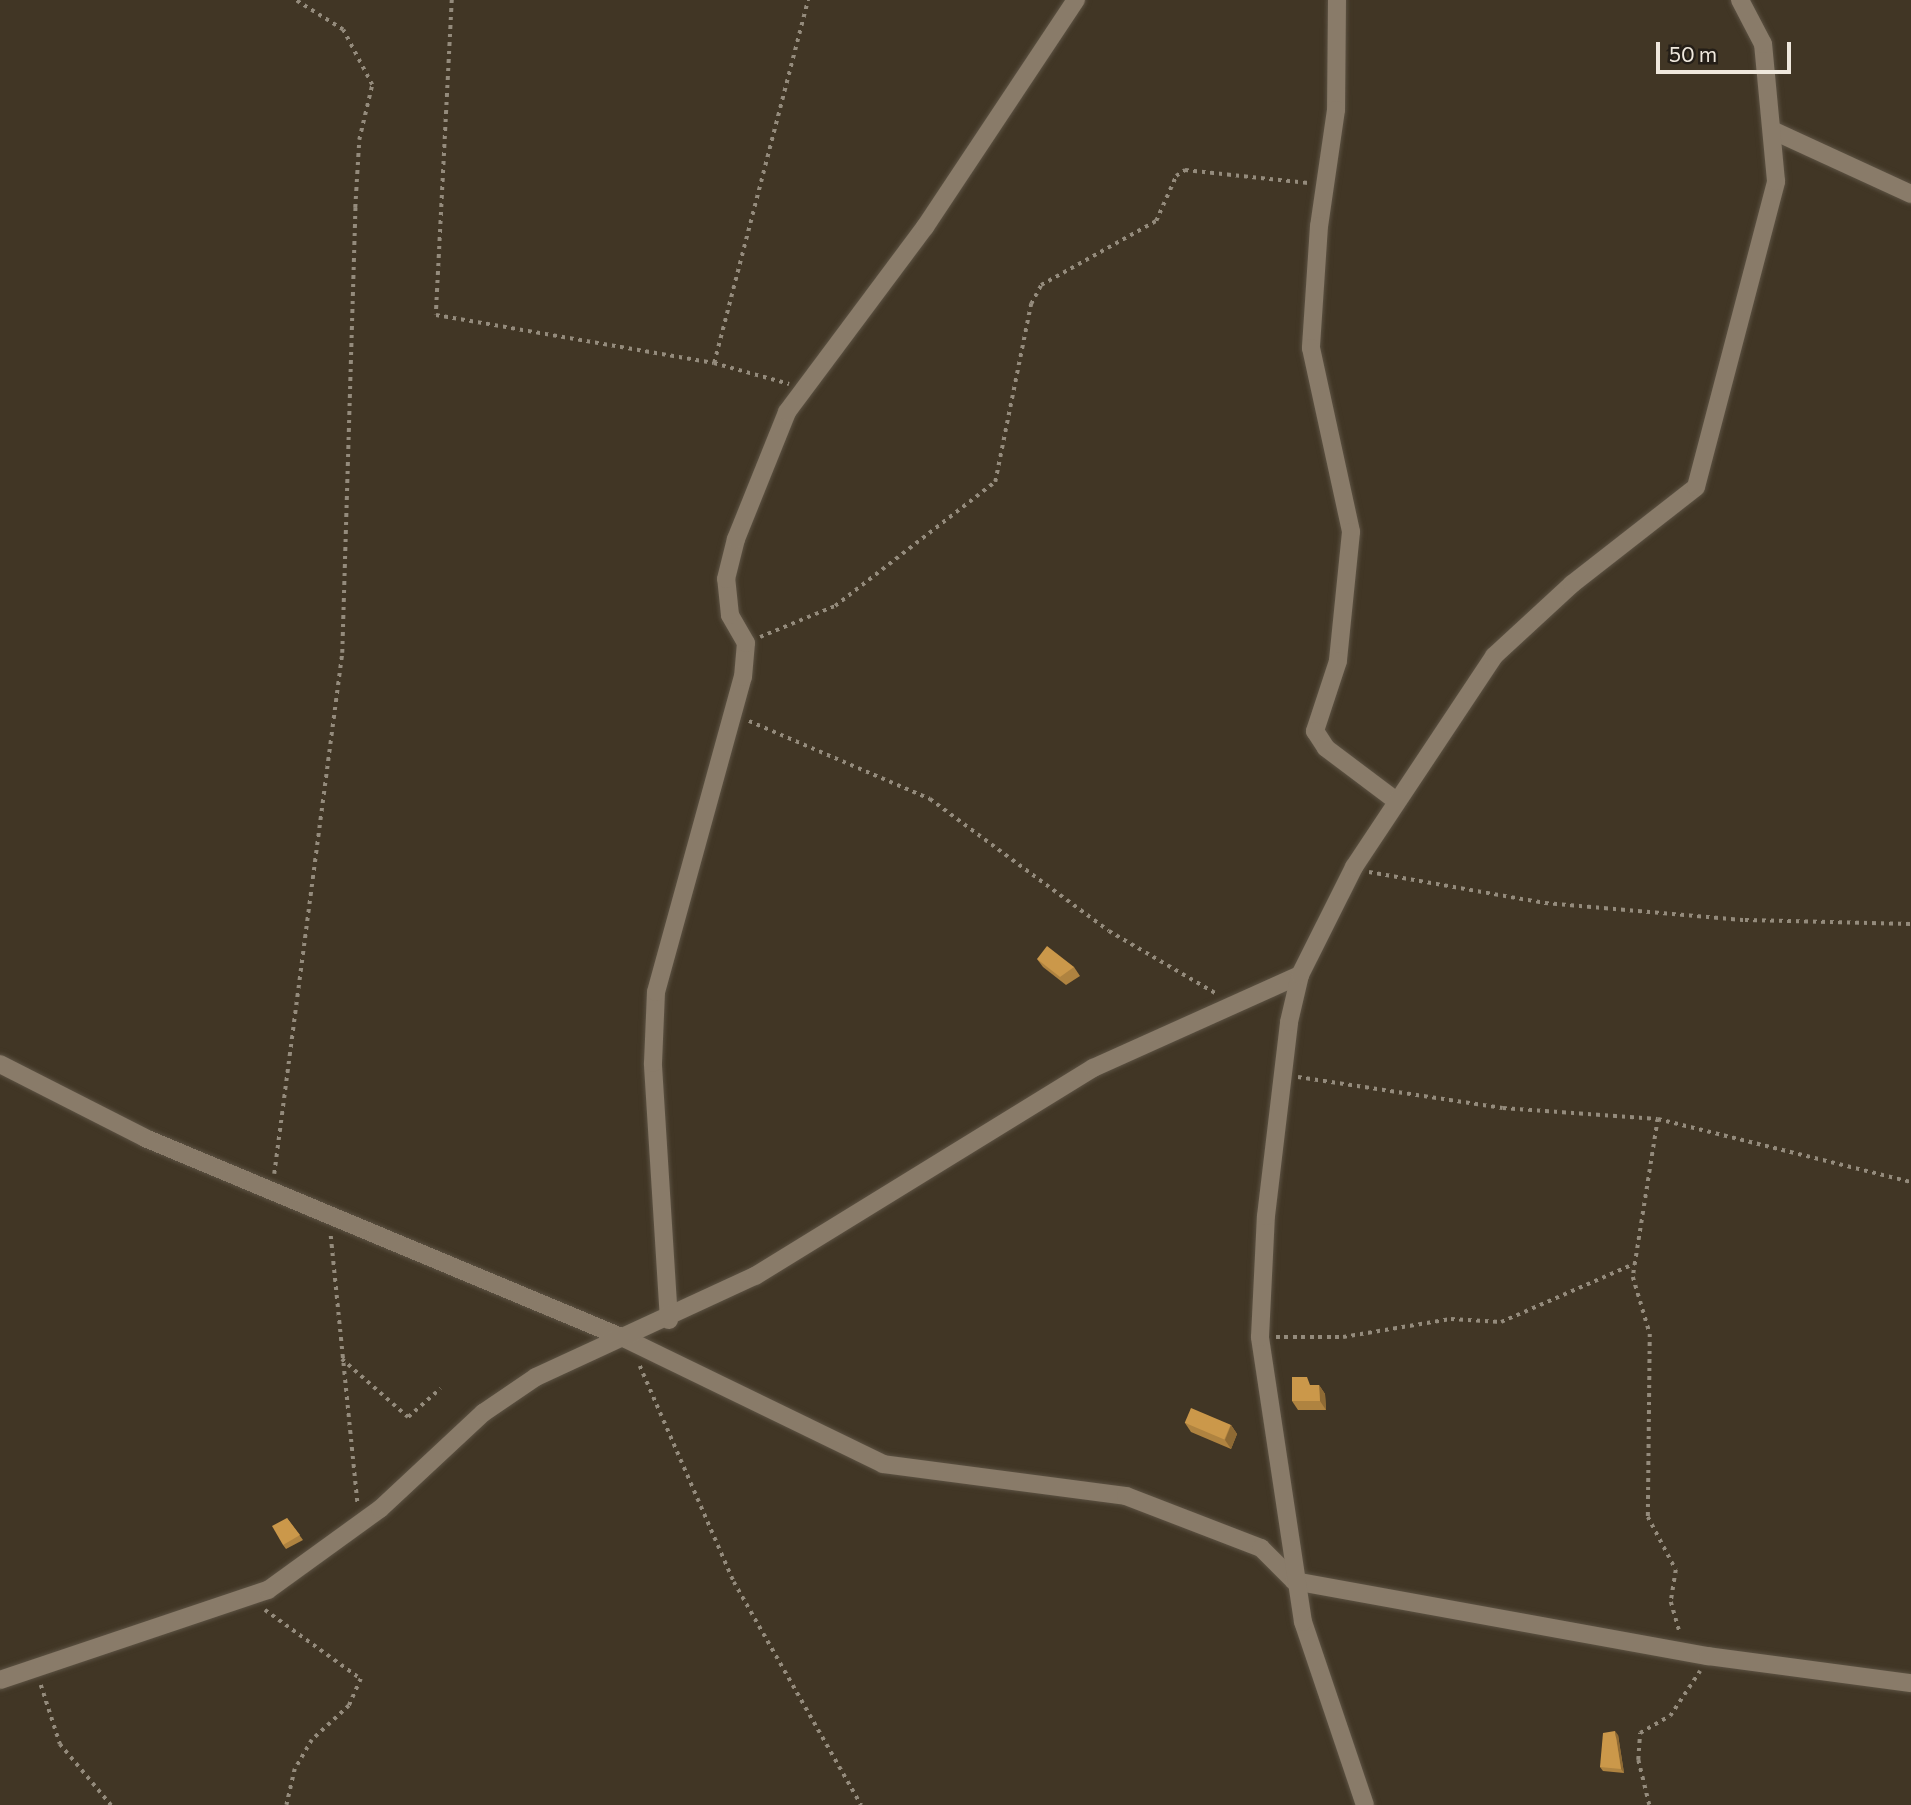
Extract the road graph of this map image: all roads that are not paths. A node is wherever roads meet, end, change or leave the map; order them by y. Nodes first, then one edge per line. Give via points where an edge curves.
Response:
1 (1076, 0) edge
2 (1337, 0) edge
3 (1740, 0) edge
4 (1774, 131) junction
5 (1911, 194) edge
6 (1395, 800) junction
7 (1300, 975) junction
8 (0, 1064) edge
9 (669, 1320) junction
10 (626, 1339) junction
11 (1294, 1581) junction
12 (0, 1680) edge
13 (1911, 1683) edge
14 (1365, 1805) edge

1 - 9 street via 925,227 778,428 729,565 730,615 746,643 734,716 656,992 653,1063
2 - 6 street via 1336,110 1311,348 1351,532 1338,661 1315,731 1326,748
3 - 4 street via 1763,44
4 - 5 street
4 - 6 street via 1773,202 1736,315 1696,487 1572,583 1494,656
6 - 7 street via 1354,867
7 - 9 street via 1093,1068 795,1253
7 - 11 street via 1279,1074 1260,1337
8 - 10 street via 145,1138
9 - 10 street
10 - 11 street via 883,1464 1126,1496 1261,1548
10 - 12 street via 508,1394 362,1522 250,1598
11 - 13 street via 1708,1656
11 - 14 street via 1330,1712

